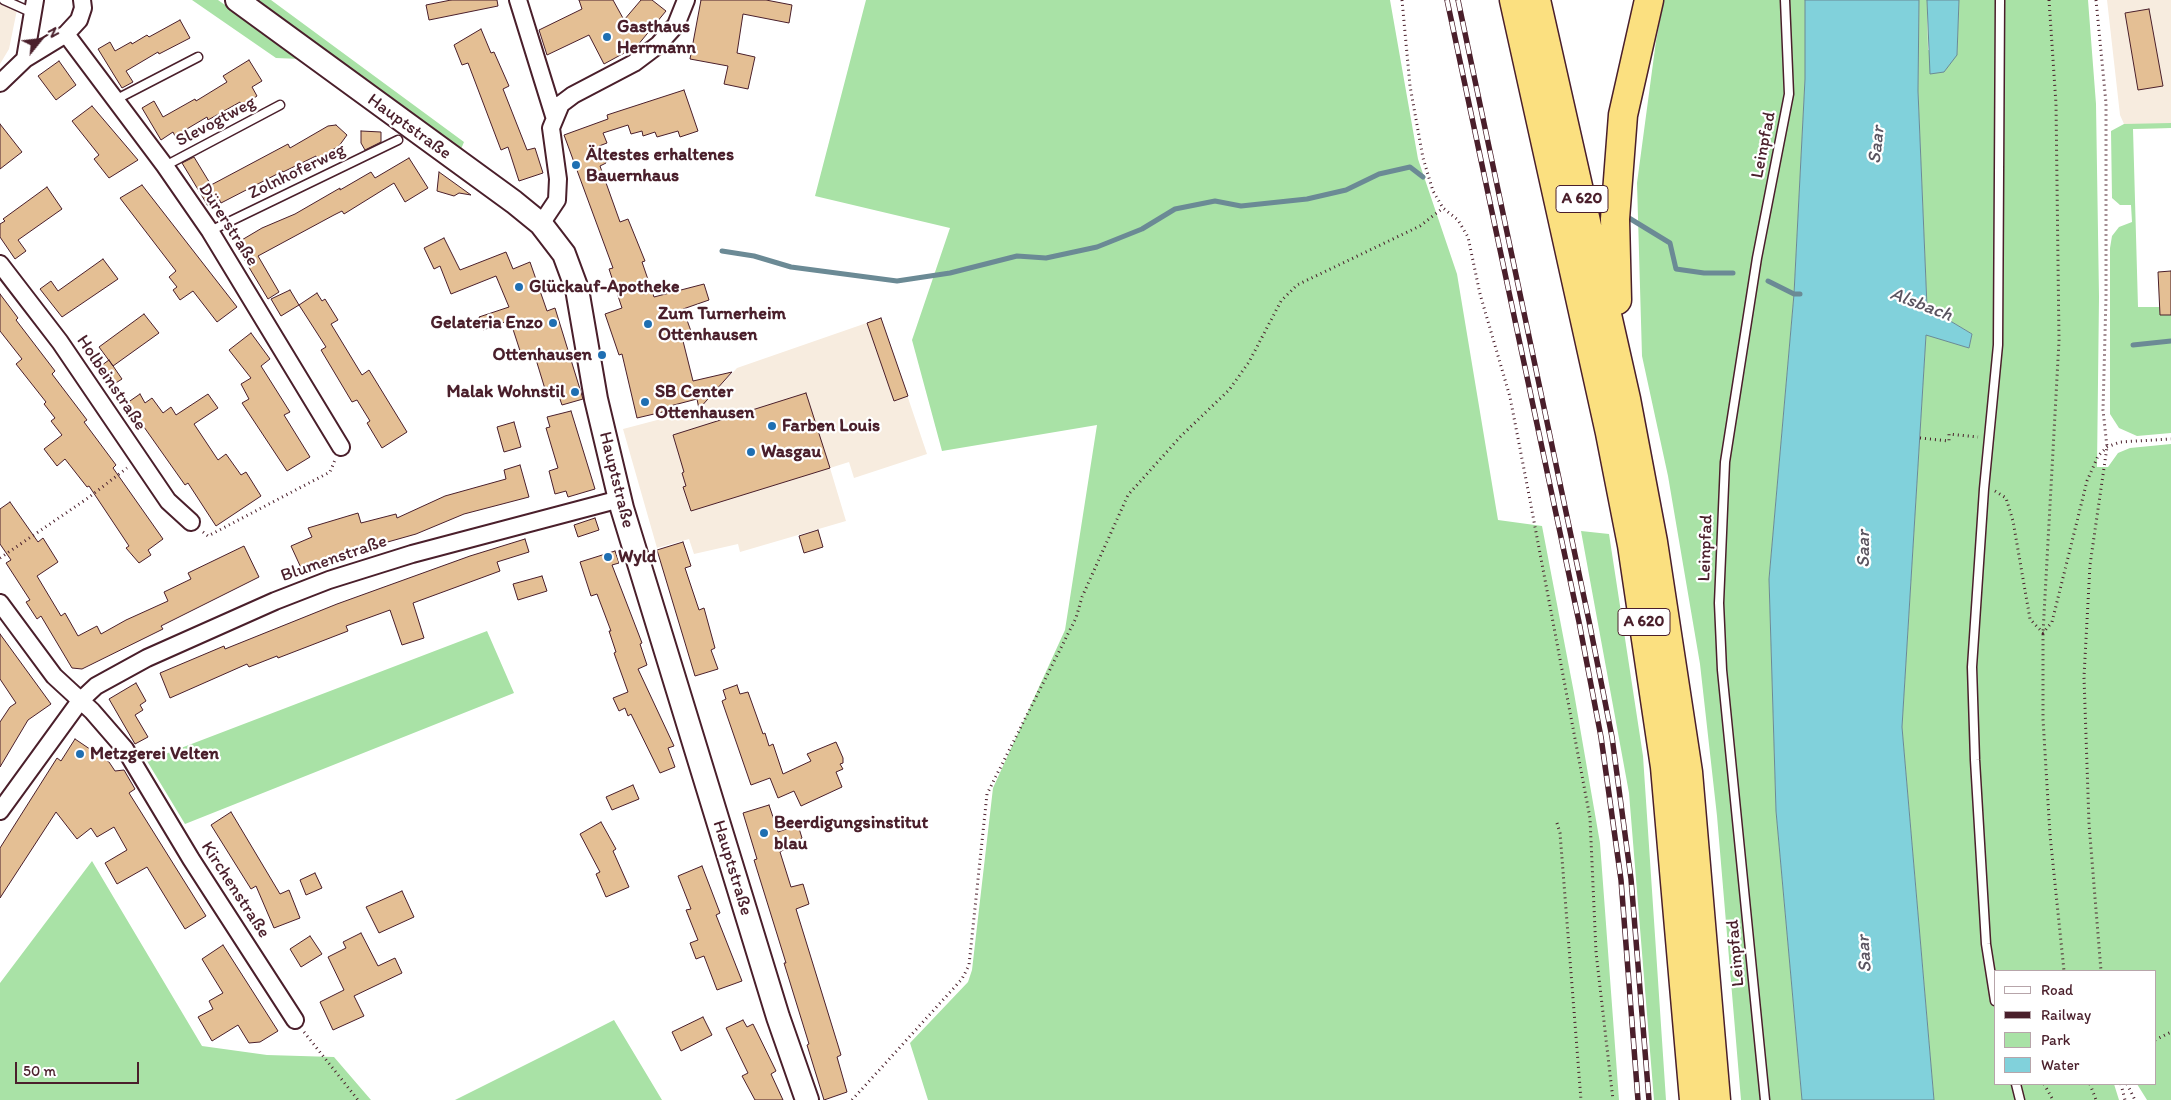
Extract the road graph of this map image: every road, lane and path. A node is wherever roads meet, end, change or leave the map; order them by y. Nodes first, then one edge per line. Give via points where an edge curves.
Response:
1 (4, 0) edge
2 (82, 0) edge
3 (237, 0) edge
4 (518, 0) edge
5 (686, 0) edge
6 (1402, 0) edge
7 (1514, 0) edge
8 (1536, 0) edge
9 (1649, 0) edge
10 (1785, 0) edge
11 (2000, 0) edge
12 (2049, 0) edge
13 (2096, 0) edge
14 (34, 6) edge
15 (66, 34) junction
16 (198, 57) dead end
17 (25, 59) junction
18 (0, 83) edge
19 (116, 100) junction
20 (280, 105) dead end
21 (554, 116) junction
22 (398, 140) dead end
23 (165, 166) junction
24 (1443, 208) junction
25 (541, 224) junction
26 (210, 231) junction
27 (0, 264) edge
28 (1626, 399) junction
29 (1920, 438) dead end
30 (1990, 438) junction
31 (2171, 439) edge
32 (341, 447) dead end
33 (2108, 447) junction
34 (139, 459) junction
35 (330, 472) dead end
36 (1984, 489) junction
37 (620, 499) junction
38 (191, 522) dead end
39 (208, 536) dead end
40 (0, 558) edge
41 (0, 603) edge
42 (2043, 633) junction
43 (80, 701) junction
44 (0, 811) edge
45 (1557, 823) dead end
46 (2064, 970) edge
47 (2101, 970) edge
48 (1994, 994) edge
49 (295, 1020) joint
50 (2171, 1032) edge
51 (2156, 1040) edge
52 (2016, 1085) edge
53 (2045, 1085) edge
54 (2090, 1085) edge
55 (2121, 1085) edge
56 (2128, 1085) edge
57 (358, 1100) edge
58 (807, 1100) edge
59 (852, 1100) edge
60 (1581, 1100) edge
61 (1613, 1100) edge
62 (1694, 1100) edge
63 (1716, 1100) edge
64 (1765, 1100) edge
65 (2020, 1100) edge
66 (2053, 1100) edge
67 (2096, 1100) edge
68 (2125, 1100) edge
69 (2135, 1100) edge

1 - 14 lane
2 - 15 street via 79,20
3 - 25 main road, Hauptstraße
4 - 21 street
5 - 21 street via 676,25 658,46 634,63 573,95 561,104
6 - 24 path via 1410,86 1423,158
7 - 62 highway, A 620 via 1632,545 1665,767
8 - 28 highway, A 620
9 - 28 highway via 1627,92 1615,210 1616,290
10 - 64 lane, Leinpfad via 1789,94 1725,462 1719,603 1722,670
11 - 30 lane via 1998,345
12 - 42 path via 2056,104 2059,341
13 - 33 path via 2106,103 2103,410
14 - 17 street
15 - 17 street
15 - 19 street, Dürerstraße
16 - 19 lane
17 - 18 street
19 - 23 street, Dürerstraße
20 - 23 lane, Slevogtweg
21 - 25 street via 552,146 559,189 555,205
22 - 26 lane, Zolnhoferweg
23 - 26 street, Dürerstraße
24 - 59 path via 1420,226 1297,285 1280,301 1249,362 1230,390 1181,436 1128,495 1082,597 1076,618 987,794 969,965 962,980
24 - 61 path via 1458,220 1468,237 1480,294 1510,397 1529,495 1590,818 1596,952
25 - 37 main road, Hauptstraße via 559,245 574,278 596,399
26 - 32 street, Dürerstraße
27 - 34 street, Holbeinstraße via 60,342
28 - 63 highway, A 620 via 1653,542 1688,772
29 - 30 path via 1949,441 1949,434
30 - 36 lane
31 - 33 path via 2120,442
33 - 42 path via 2098,456 2087,482 2052,622
33 - 47 path via 2090,566 2084,677
34 - 38 street, Holbeinstraße via 168,502
34 - 40 path
35 - 39 path
36 - 42 path via 1998,492 2006,498 2030,619
36 - 48 lane via 1972,667 1986,944
37 - 43 street, Blumenstraße via 412,554 329,580 147,658 96,686
37 - 58 main road, Hauptstraße via 775,1008
41 - 43 street, Kirchenstraße via 54,676
42 - 46 path via 2044,748
43 - 44 street, Blumenstraße
43 - 49 street, Kirchenstraße via 125,749 191,859
45 - 60 path
49 - 57 path
50 - 51 path
52 - 65 lane
53 - 66 path
54 - 67 path
55 - 68 path
56 - 69 path

